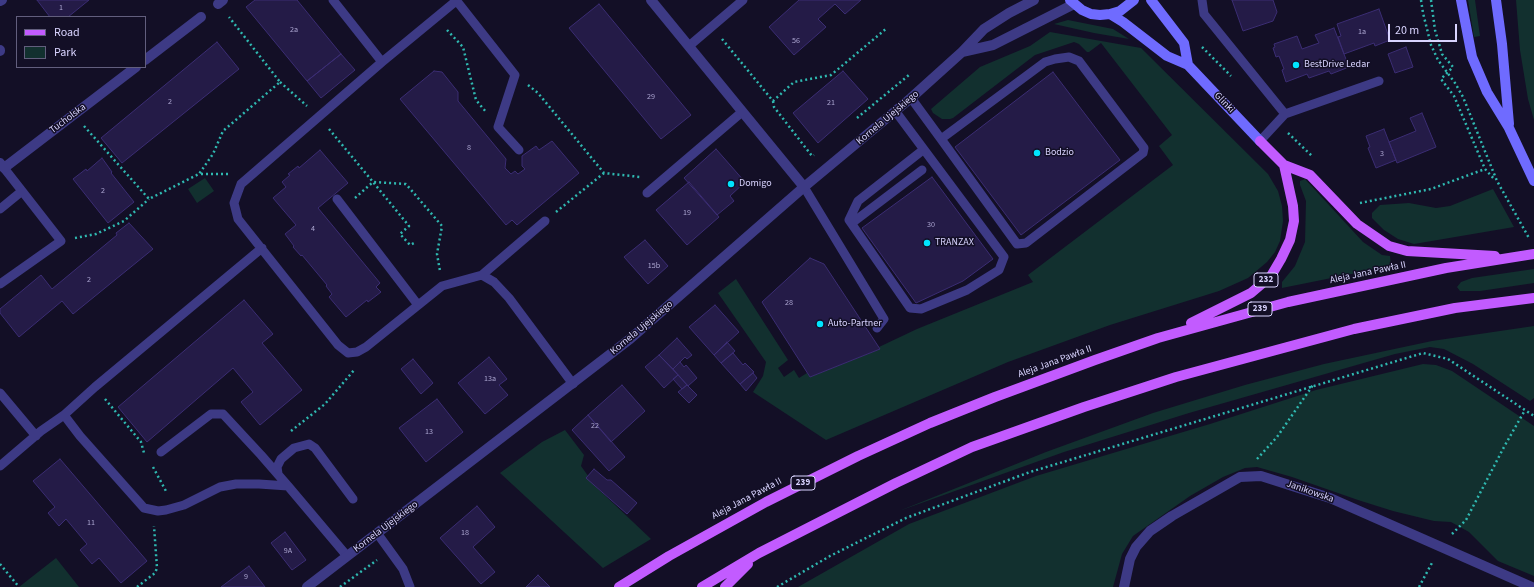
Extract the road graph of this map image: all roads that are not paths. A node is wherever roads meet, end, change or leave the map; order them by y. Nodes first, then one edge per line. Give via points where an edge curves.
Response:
1 (333, 0) edge
2 (456, 0) edge
3 (651, 0) edge
4 (743, 0) edge
5 (1034, 0) edge
6 (1134, 0) edge
7 (1151, 0) edge
8 (1202, 0) edge
9 (1461, 0) edge
10 (1496, 0) edge
11 (1072, 2) edge
12 (1110, 14) junction
13 (201, 17) dead end
14 (689, 46) junction
15 (962, 52) junction
16 (146, 59) edge
17 (382, 62) junction
18 (1188, 65) junction
19 (135, 68) edge
20 (1379, 80) dead end
21 (911, 98) junction
22 (742, 112) junction
23 (896, 112) junction
24 (1285, 114) junction
25 (1509, 128) junction
26 (941, 139) junction
27 (1260, 141) junction
28 (519, 150) dead end
29 (923, 150) junction
30 (1284, 165) junction
31 (2, 166) edge
32 (922, 170) dead end
33 (1532, 178) edge
34 (804, 187) junction
35 (22, 191) junction
36 (647, 193) dead end
37 (337, 200) dead end
38 (0, 209) edge
39 (545, 221) road end
40 (852, 223) junction
41 (262, 248) junction
42 (1534, 254) edge
43 (1515, 257) junction
44 (482, 275) junction
45 (0, 284) edge
46 (1534, 298) edge
47 (418, 305) junction
48 (877, 328) dead end
49 (1158, 338) junction
50 (573, 384) junction
51 (0, 393) edge
52 (64, 415) junction
53 (36, 436) junction
54 (161, 452) dead end
55 (0, 466) edge
56 (278, 474) junction
57 (288, 486) junction
58 (353, 499) dead end
59 (377, 533) junction
60 (759, 553) junction
61 (347, 556) junction
62 (307, 587) edge
63 (410, 587) edge
64 (619, 587) edge
65 (702, 587) edge
66 (725, 587) edge
67 (1124, 587) edge
68 (1532, 587) edge

1 - 17 lane
2 - 17 lane
2 - 28 lane via 515,75 498,127
3 - 14 street
4 - 14 lane
5 - 15 street, Kornela Ujejskiego via 984,29
6 - 12 main road via 1120,11
7 - 18 main road via 1184,43
8 - 24 lane via 1204,14
9 - 25 main road via 1472,57 1487,92
10 - 25 main road
11 - 12 main road via 1091,14
11 - 15 street, Kornela Ujejskiego via 993,45
12 - 18 main road, Glinki via 1167,56
13 - 16 street
14 - 22 street
15 - 21 street, Kornela Ujejskiego
17 - 41 lane via 241,184 234,203 238,219
18 - 27 main road, Glinki
19 - 31 street, Tucholska
20 - 24 lane
21 - 23 street, Kornela Ujejskiego
21 - 26 lane
22 - 34 street
22 - 36 lane
23 - 29 lane
23 - 34 street, Kornela Ujejskiego
24 - 27 lane
25 - 33 main road
26 - 26 lane via 1045,62 1069,57 1079,61 1144,148 1143,153 1026,243 1017,244
27 - 30 main road
29 - 40 lane via 858,201 849,220
29 - 40 lane via 1004,257 999,270 967,290 921,309 910,308
30 - 43 main road via 1310,175 1357,224 1389,246 1406,251
30 - 49 main road, 232 via 1294,221 1290,240 1270,276 1251,293
31 - 35 lane
32 - 40 lane
34 - 48 lane via 884,319
34 - 50 street, Kornela Ujejskiego via 630,339
35 - 38 lane
35 - 45 lane via 61,241
37 - 47 lane
39 - 44 lane
41 - 47 lane via 338,345 348,353 366,347
41 - 52 lane
42 - 43 main road, Aleja Jana Pawła II / 239
43 - 49 main road, Aleja Jana Pawła II / 239 via 1446,268 1288,302
44 - 47 lane via 442,286
44 - 50 lane via 494,282 509,298
46 - 60 main road via 1455,308 1356,328 1176,377 1084,407 972,447
49 - 64 main road, Aleja Jana Pawła II / 239 via 995,397 858,456 766,502
50 - 59 street, Kornela Ujejskiego
51 - 53 lane
52 - 53 lane
52 - 57 lane via 144,508 175,508 220,488 236,484
53 - 55 lane
54 - 56 lane via 211,414 223,414
56 - 57 lane
56 - 58 lane via 277,467 281,459 294,448 309,444 315,448
57 - 61 lane
59 - 61 street, Kornela Ujejskiego
59 - 63 lane via 403,569
60 - 65 main road
60 - 66 main road
61 - 62 street, Kornela Ujejskiego
67 - 68 street, Janikowska via 1130,560 1136,547 1150,531 1240,477 1261,476 1330,498

